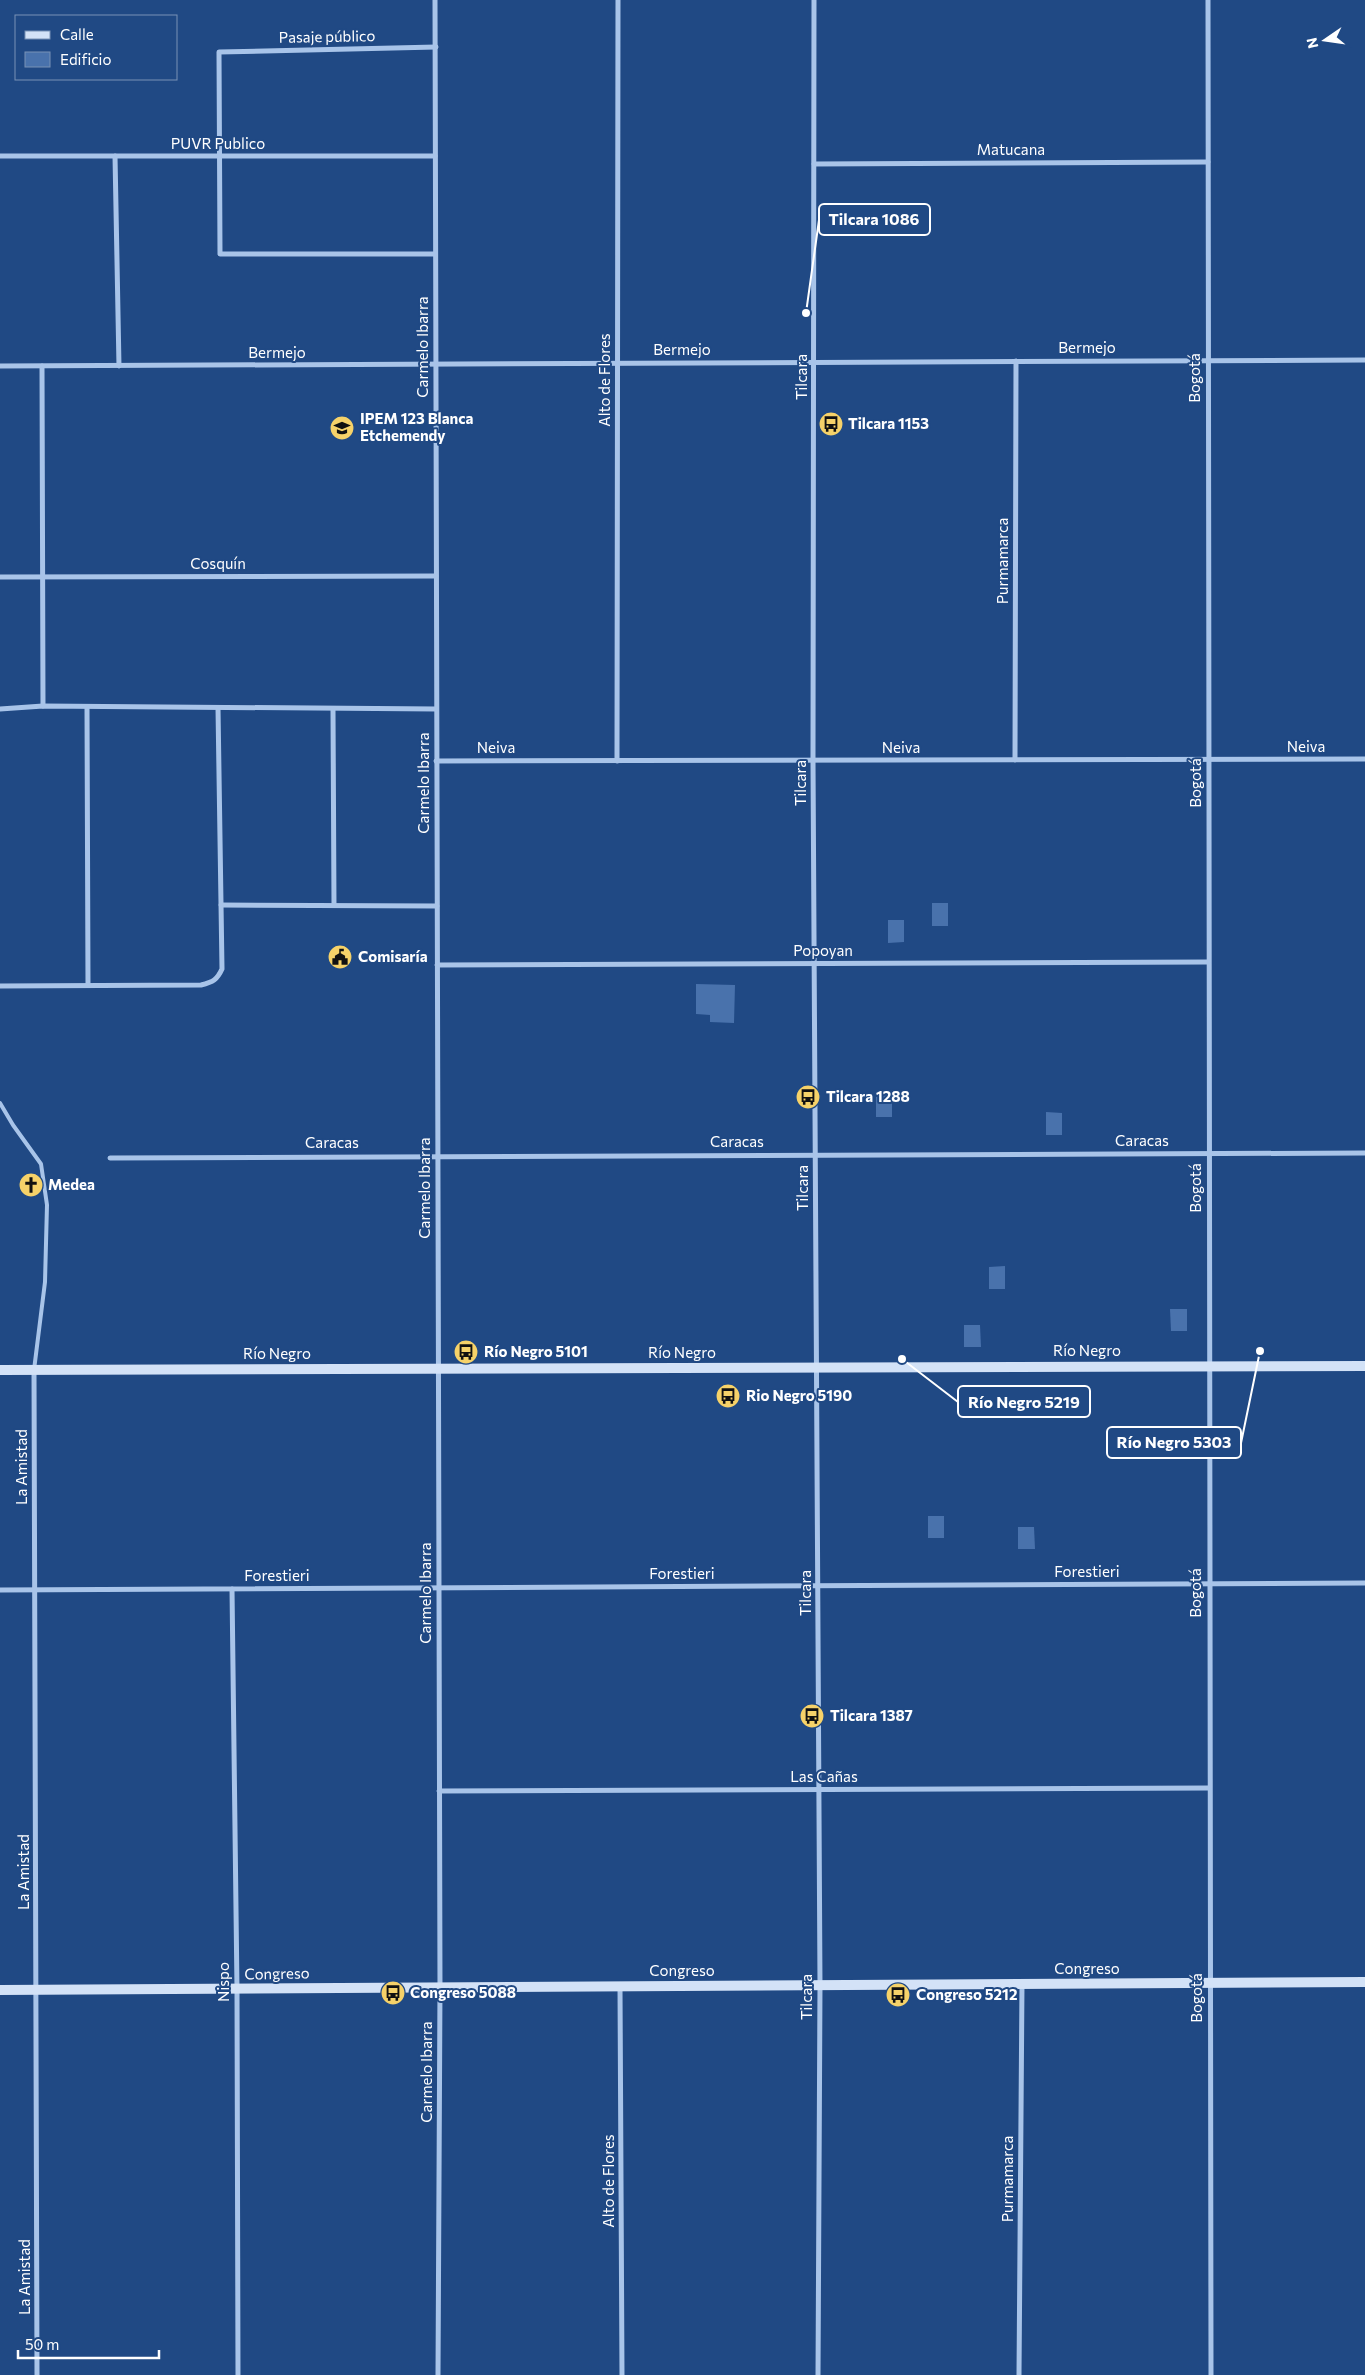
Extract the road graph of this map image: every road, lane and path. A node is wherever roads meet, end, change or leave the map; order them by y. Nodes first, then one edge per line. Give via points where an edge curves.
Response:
1 (435, 0) edge
2 (618, 0) edge
3 (814, 0) edge
4 (1208, 0) edge
5 (436, 48) junction
6 (0, 156) edge
7 (115, 156) junction
8 (220, 156) junction
9 (435, 156) junction
10 (1208, 162) junction
11 (814, 164) junction
12 (436, 254) junction
13 (1208, 360) junction
14 (1365, 360) edge
15 (1016, 361) junction
16 (618, 362) junction
17 (814, 362) junction
18 (435, 365) junction
19 (0, 366) edge
20 (42, 366) junction
21 (119, 366) junction
22 (0, 576) edge
23 (44, 576) junction
24 (436, 576) junction
25 (43, 706) junction
26 (88, 707) junction
27 (218, 708) junction
28 (0, 709) edge
29 (436, 709) junction
30 (333, 710) junction
31 (1208, 759) junction
32 (1365, 759) edge
33 (1015, 760) junction
34 (436, 761) junction
35 (617, 761) junction
36 (813, 761) junction
37 (221, 905) junction
38 (334, 905) junction
39 (437, 906) junction
40 (1208, 962) junction
41 (815, 964) junction
42 (437, 965) junction
43 (88, 984) junction
44 (0, 986) edge
45 (0, 1102) edge
46 (1208, 1153) junction
47 (1365, 1153) edge
48 (437, 1155) junction
49 (816, 1155) junction
50 (110, 1158) dead end
51 (1208, 1366) junction
52 (1365, 1366) edge
53 (816, 1367) junction
54 (438, 1368) junction
55 (0, 1370) edge
56 (34, 1370) junction
57 (1365, 1583) edge
58 (1209, 1584) junction
59 (819, 1586) junction
60 (439, 1588) junction
61 (232, 1589) junction
62 (0, 1590) edge
63 (35, 1590) junction
64 (1209, 1788) junction
65 (818, 1789) junction
66 (440, 1791) junction
67 (1365, 1982) edge
68 (1210, 1983) junction
69 (1022, 1984) junction
70 (820, 1985) junction
71 (440, 1987) junction
72 (620, 1987) junction
73 (237, 1989) junction
74 (0, 1990) edge
75 (37, 1990) junction
76 (37, 2375) edge
77 (238, 2375) edge
78 (438, 2375) edge
79 (622, 2375) edge
80 (818, 2375) edge
81 (1019, 2375) edge
82 (1211, 2375) edge

1 - 5 street, Carmelo Ibarra
2 - 16 street, Alto de Flores
3 - 11 street, Tilcara
4 - 10 street, Bogotá
5 - 8 street, Pasaje público via 219,52
5 - 9 street, Carmelo Ibarra
6 - 7 street, PUVR Publico
7 - 8 street, PUVR Publico
7 - 21 street
8 - 9 street, PUVR Publico
8 - 12 street via 220,254
9 - 12 street, Carmelo Ibarra
10 - 11 street, Matucana
10 - 13 street, Bogotá
11 - 17 street, Tilcara
12 - 18 street, Carmelo Ibarra
13 - 14 street, Bermejo
13 - 15 street, Bermejo
13 - 31 street, Bogotá
15 - 17 street, Bermejo
15 - 33 street, Purmamarca
16 - 17 street, Bermejo
16 - 18 street, Bermejo
16 - 35 street, Alto de Flores
17 - 36 street, Tilcara
18 - 21 street, Bermejo
18 - 24 street, Carmelo Ibarra
19 - 20 street, Bermejo
20 - 21 street, Bermejo
20 - 23 street
22 - 23 street, Cosquín
23 - 24 street, Cosquín
23 - 25 street
24 - 29 street, Carmelo Ibarra
25 - 26 street
25 - 28 street
26 - 27 street
26 - 43 street
27 - 30 street
27 - 37 street
29 - 30 street
29 - 34 street, Carmelo Ibarra
30 - 38 street
31 - 32 street, Neiva
31 - 33 street, Neiva
31 - 40 street, Bogotá
33 - 36 street, Neiva
34 - 35 street, Neiva
34 - 39 street, Carmelo Ibarra
35 - 36 street, Neiva
36 - 41 street, Tilcara
37 - 38 street
37 - 43 street via 222,969 212,983
38 - 39 street
39 - 42 street, Carmelo Ibarra
40 - 41 street, Popoyan
40 - 46 street, Bogotá
41 - 42 street, Popoyan
41 - 49 street, Tilcara
42 - 48 street, Carmelo Ibarra
43 - 44 street
45 - 56 lane via 41,1164 47,1205 45,1282
46 - 47 street, Caracas
46 - 49 street, Caracas
46 - 51 street, Bogotá
48 - 49 street, Caracas
48 - 50 street, Caracas
48 - 54 street, Carmelo Ibarra
49 - 53 street, Tilcara
51 - 52 main road, Río Negro
51 - 53 main road, Río Negro
51 - 58 street, Bogotá
53 - 54 main road, Río Negro
53 - 59 street, Tilcara
54 - 56 main road, Río Negro
54 - 60 street, Carmelo Ibarra
55 - 56 main road, Río Negro
56 - 63 street, La Amistad
57 - 58 street, Forestieri
58 - 59 street, Forestieri
58 - 64 street, Bogotá
59 - 60 street, Forestieri
59 - 65 street, Tilcara
60 - 61 street, Forestieri
60 - 66 street, Carmelo Ibarra
61 - 63 street, Forestieri
61 - 73 street, Nispo
62 - 63 street, Forestieri
63 - 75 street, La Amistad
64 - 65 street, Las Cañas
64 - 68 street, Bogotá
65 - 66 street, Las Cañas
65 - 70 street, Tilcara
66 - 71 street, Carmelo Ibarra
67 - 68 main road, Congreso
68 - 69 main road, Congreso
68 - 82 street, Bogotá
69 - 70 main road, Congreso
69 - 81 street, Purmamarca
70 - 72 main road, Congreso
70 - 80 street, Tilcara
71 - 72 main road, Congreso
71 - 73 main road, Congreso
71 - 78 street, Carmelo Ibarra
72 - 79 street, Alto de Flores
73 - 75 main road, Congreso
73 - 77 street, Nispo
74 - 75 main road, Congreso
75 - 76 street, La Amistad

